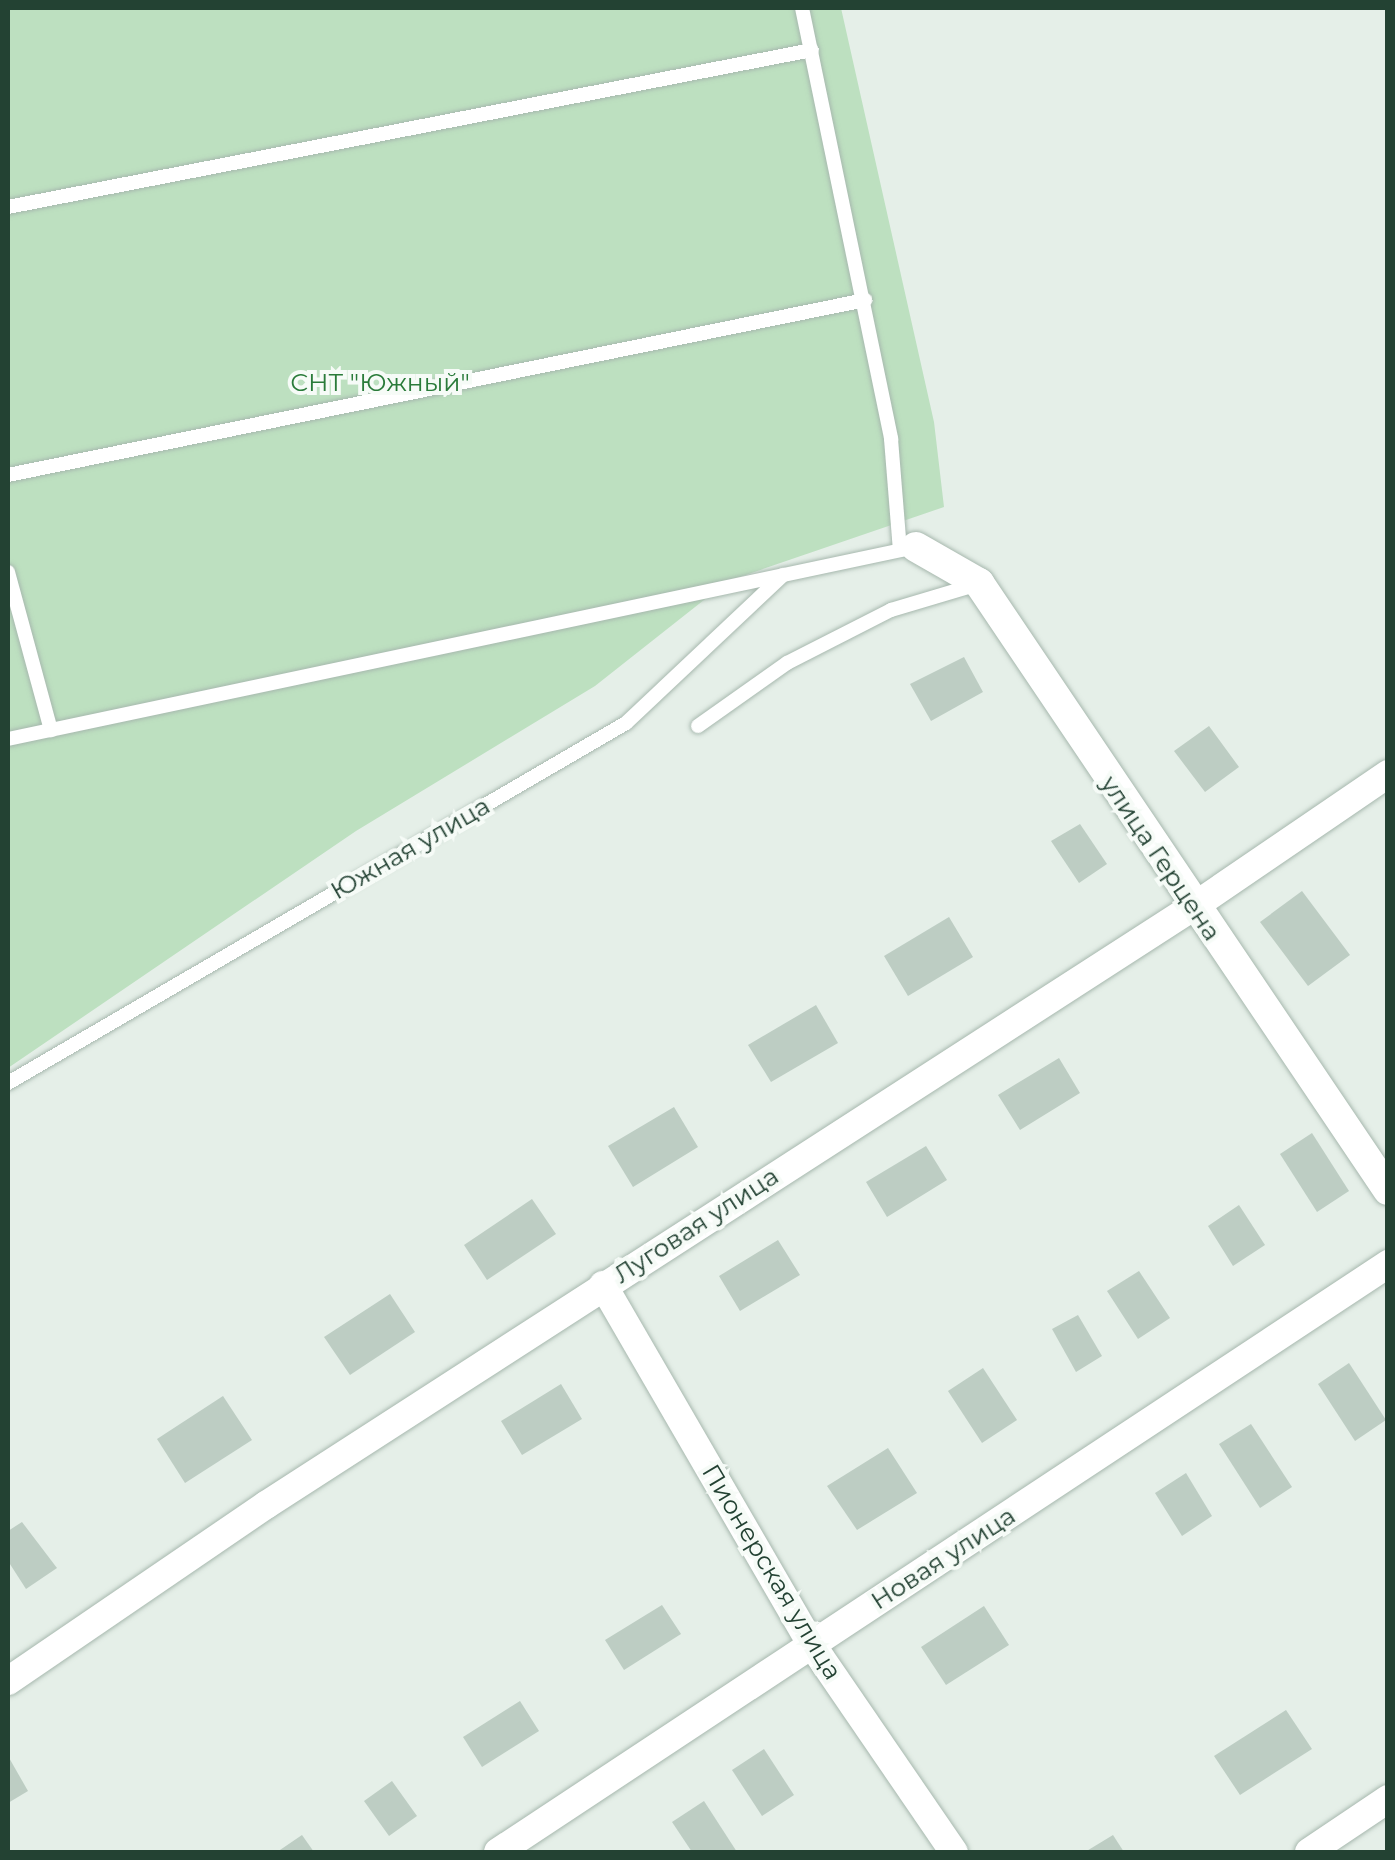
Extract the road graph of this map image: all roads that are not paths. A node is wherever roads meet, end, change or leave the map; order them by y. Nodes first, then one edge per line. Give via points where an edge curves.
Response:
1 (802, 8) edge
2 (812, 50) junction
3 (8, 207) edge
4 (865, 300) junction
5 (8, 475) edge
6 (908, 549) junction
7 (8, 572) edge
8 (784, 575) junction
9 (979, 584) junction
10 (698, 726) dead end
11 (52, 730) junction
12 (8, 738) edge
13 (1388, 774) edge
14 (1193, 907) junction
15 (36, 1063) junction
16 (8, 1070) edge
17 (8, 1082) edge
18 (1388, 1190) edge
19 (1388, 1264) edge
20 (603, 1284) junction
21 (812, 1645) junction
22 (8, 1682) edge
23 (1388, 1799) edge
24 (498, 1852) edge
25 (954, 1852) edge
26 (1309, 1852) edge

1 - 2 lane
2 - 3 lane
2 - 4 lane
4 - 5 lane
4 - 6 lane
6 - 8 lane
6 - 9 street, улица Герцена
7 - 11 lane
8 - 11 lane
8 - 15 lane, Южная улица via 626,723
9 - 10 lane via 891,610 787,663
9 - 14 street, улица Герцена
11 - 12 lane
13 - 14 street, Луговая улица
14 - 18 street, улица Герцена
14 - 20 street, Луговая улица
15 - 16 lane
15 - 17 lane, Южная улица
19 - 21 street, Новая улица
20 - 21 street, Пионерская улица
20 - 22 street, Луговая улица
21 - 24 street, Новая улица
21 - 25 street, Пионерская улица
23 - 26 street

